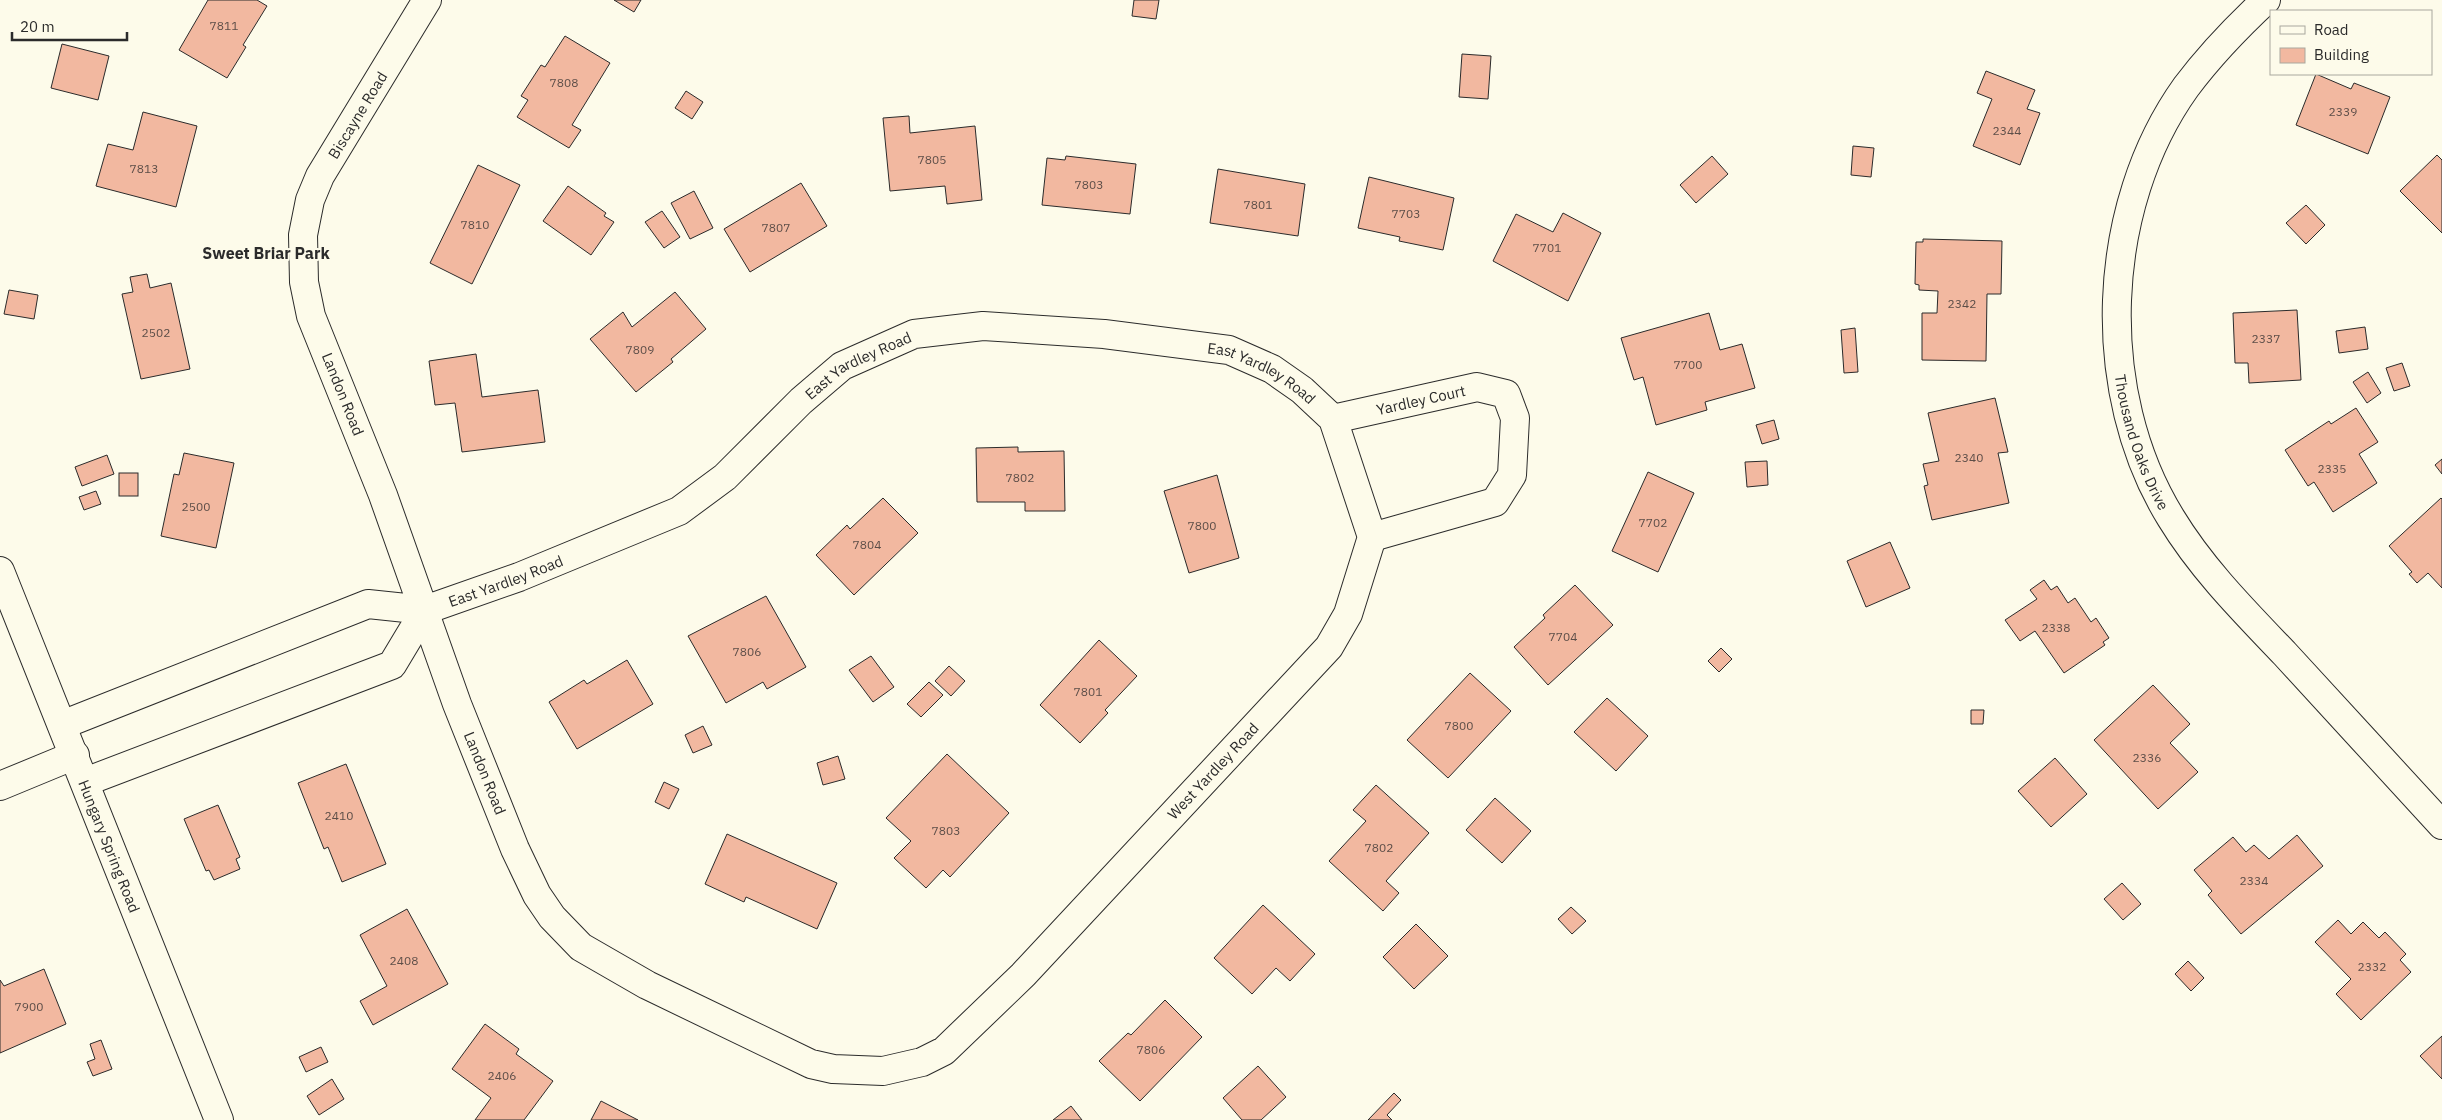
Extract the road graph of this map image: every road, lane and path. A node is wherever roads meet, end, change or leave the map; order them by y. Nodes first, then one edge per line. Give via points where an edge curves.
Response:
1 (427, 0) edge
2 (2266, 0) edge
3 (303, 235) joint
4 (1333, 419) junction
5 (1372, 537) junction
6 (0, 571) edge
7 (425, 610) junction
8 (62, 725) junction
9 (75, 755) junction
10 (85, 782) junction
11 (0, 786) edge
12 (2442, 825) edge
13 (922, 1062) joint
14 (219, 1120) edge

1 - 3 street, Biscayne Road via 320,176 310,200
2 - 12 street, Thousand Oaks Drive via 2225,39 2186,88 2155,142 2135,189 2119,260 2116,326 2119,362 2133,434 2158,496 2204,566
3 - 7 street, Landon Road via 304,282 311,316
4 - 5 street
4 - 5 street, Yardley Court via 1477,387 1506,394 1515,418 1512,475 1495,502
4 - 7 street, East Yardley Road via 1302,390 1272,369 1229,350 1104,334 984,326 914,334 842,366 801,401 726,477 678,511 519,577
5 - 13 street, West Yardley Road via 1348,614 1329,647 1023,975 944,1051
6 - 8 street, Hungary Spring Road
7 - 8 street, East Yardley Road via 368,604
7 - 10 street via 392,665
7 - 13 street, Landon Road via 457,704 515,849 537,895 552,917 582,947 647,985 811,1064 833,1069 883,1072
8 - 9 street, Hungary Spring Road
9 - 10 street, Hungary Spring Road
9 - 11 street
10 - 14 street, Hungary Spring Road

